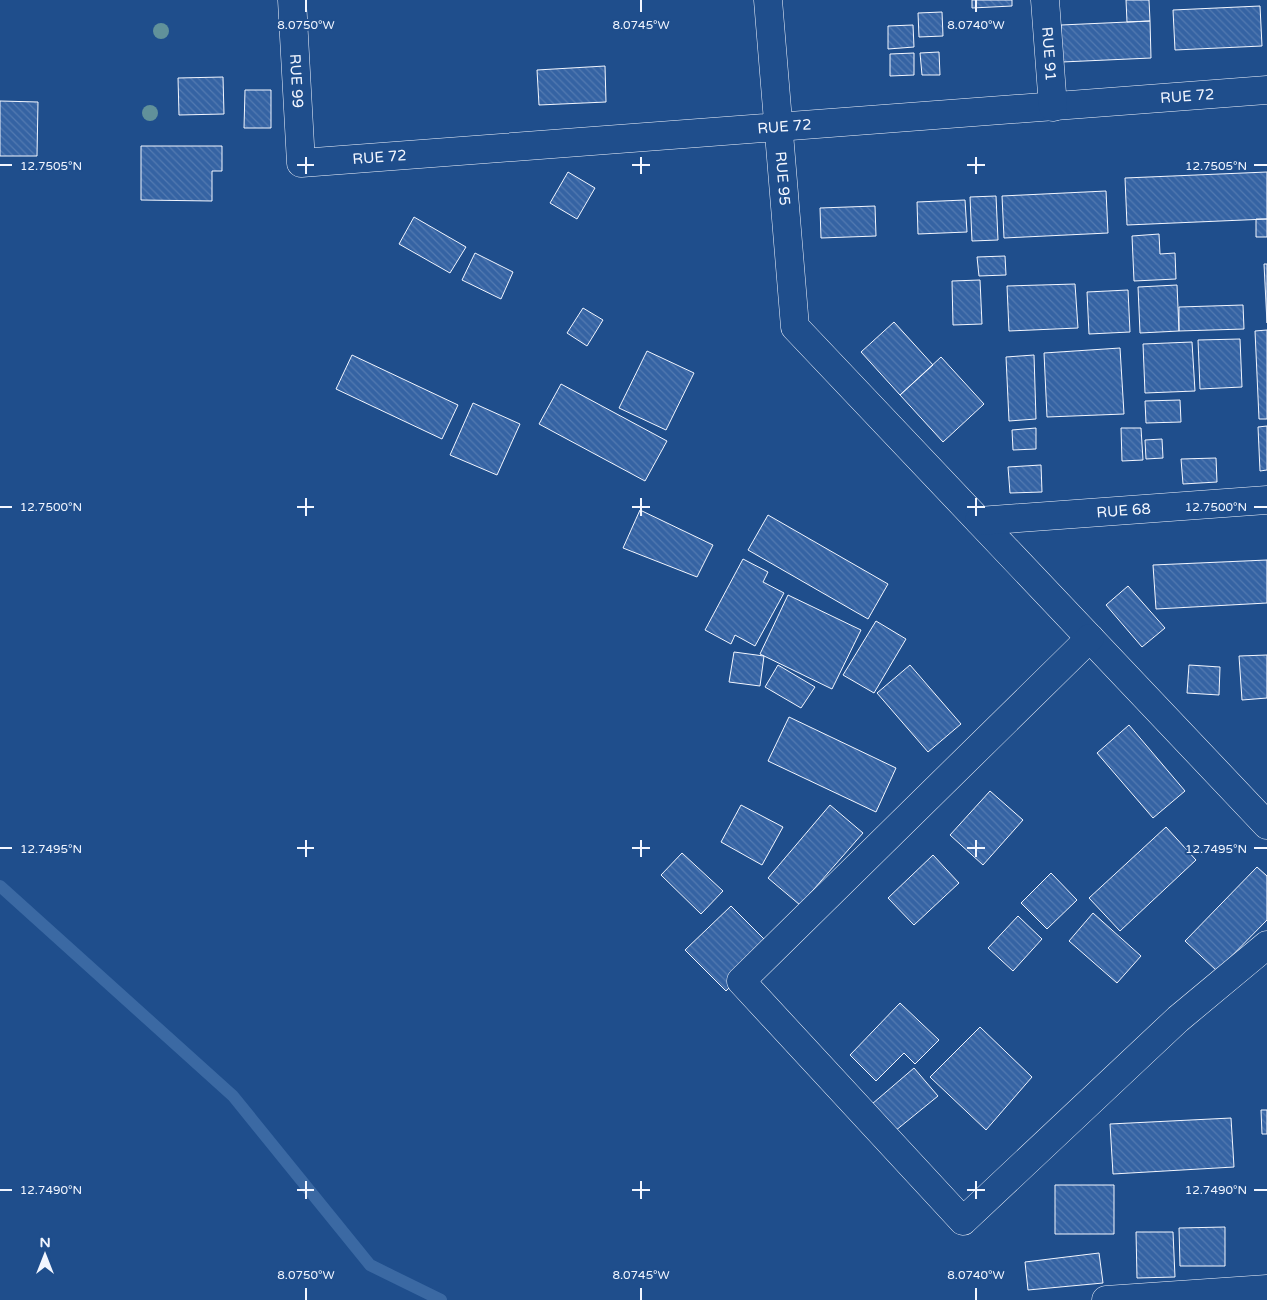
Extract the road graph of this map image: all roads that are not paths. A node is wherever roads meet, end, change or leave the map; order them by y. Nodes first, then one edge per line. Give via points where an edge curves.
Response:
1 (292, 0) edge
2 (768, 0) edge
3 (1045, 0) edge
4 (1267, 90) edge
5 (1053, 107) junction
6 (777, 127) junction
7 (301, 163) joint
8 (1267, 500) edge
9 (980, 521) junction
10 (1090, 638) junction
11 (1267, 825) edge
12 (1267, 945) edge
13 (1267, 1289) edge
14 (1106, 1300) edge

1 - 7 street, RUE 99
2 - 6 street, RUE 95
3 - 5 street, RUE 91
4 - 5 street, RUE 72
5 - 6 street, RUE 72
6 - 7 street, RUE 72
6 - 9 street, RUE 95 via 795,327
8 - 9 street, RUE 68
9 - 10 street
10 - 11 street
10 - 12 street via 742,981 963,1221 1178,1018
13 - 14 street

